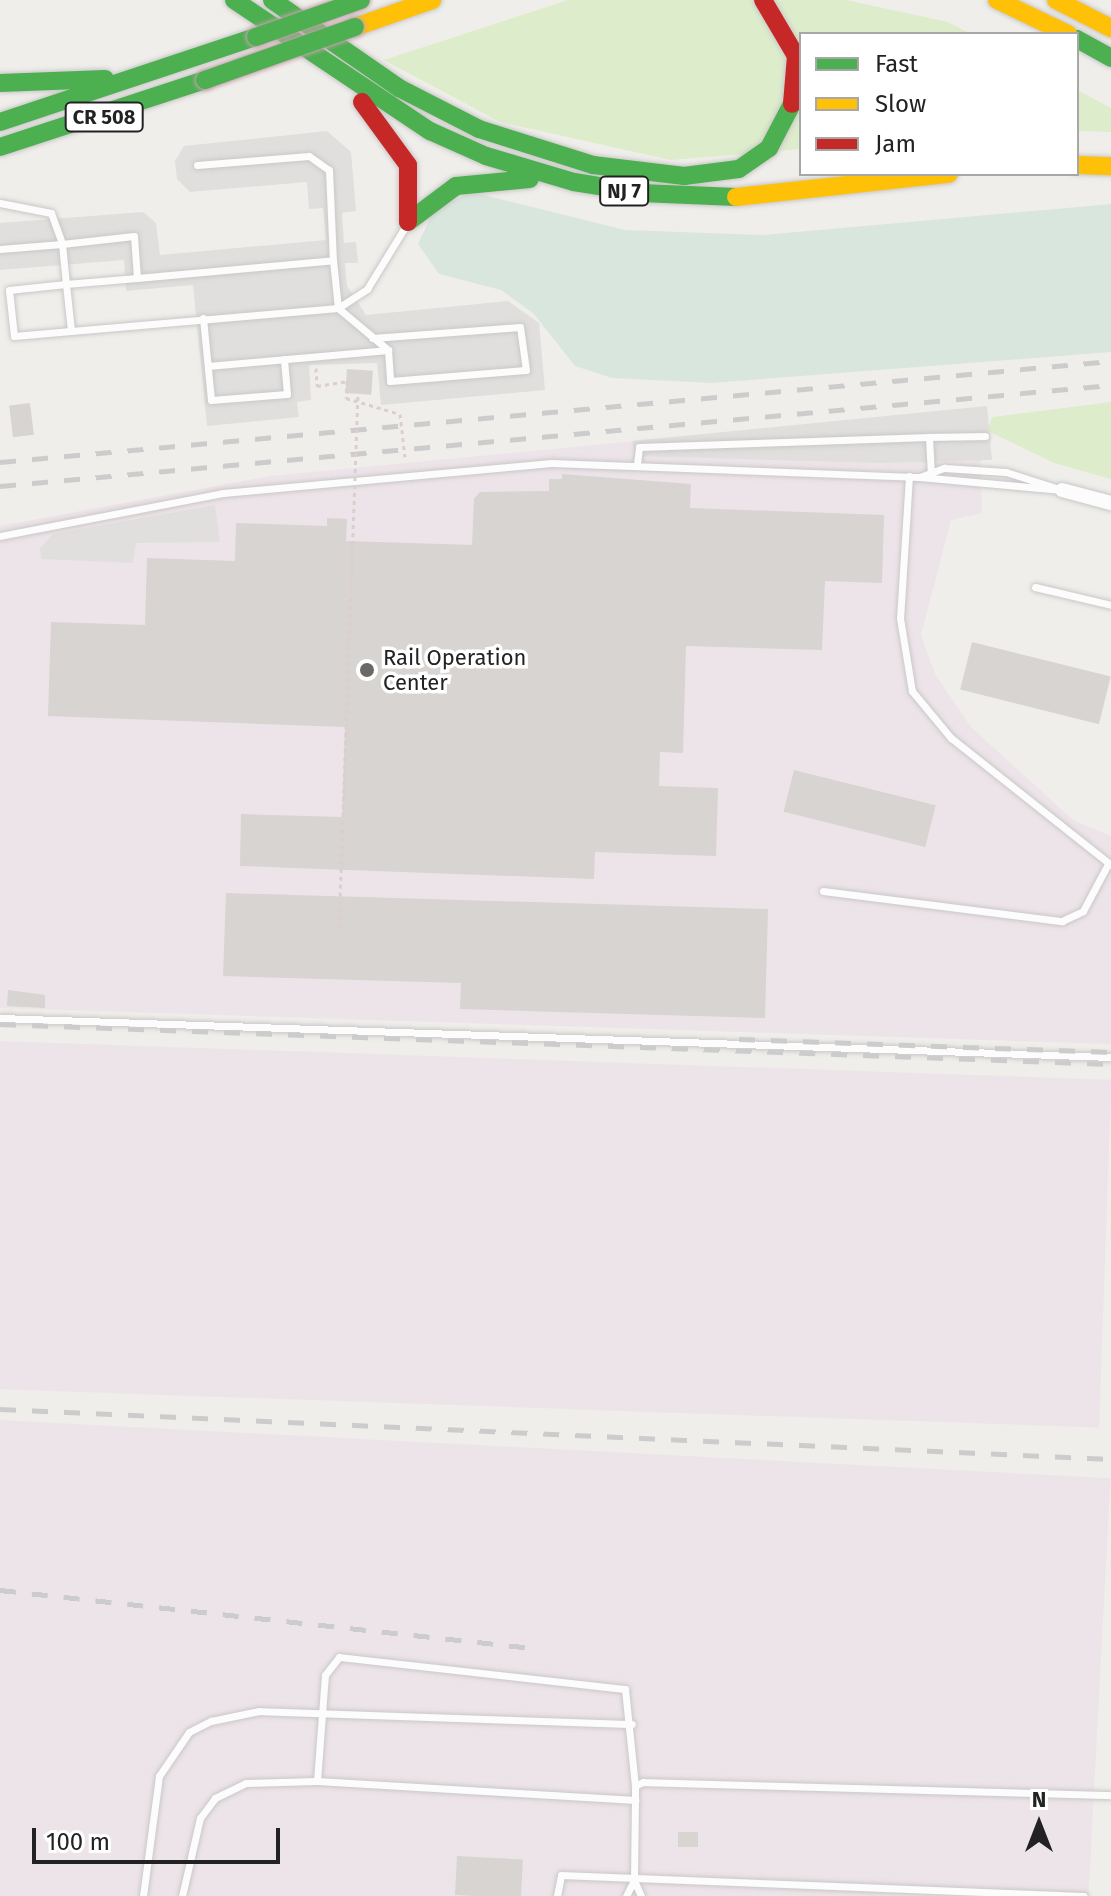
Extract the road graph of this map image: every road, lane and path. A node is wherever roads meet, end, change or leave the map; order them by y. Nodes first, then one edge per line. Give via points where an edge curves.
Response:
1 (234, 0) edge
2 (272, 0) edge
3 (361, 0) edge
4 (432, 0) edge
5 (763, 0) edge
6 (997, 0) edge
7 (1056, 0) edge
8 (1069, 0) edge
9 (1109, 27) edge
10 (1064, 32) edge
11 (1079, 40) edge
12 (1111, 58) edge
13 (175, 66) junction
14 (326, 66) junction
15 (0, 83) edge
16 (0, 122) edge
17 (0, 147) edge
18 (197, 165) dead end
19 (1079, 165) edge
20 (1111, 166) edge
21 (930, 176) edge
22 (574, 182) junction
23 (0, 203) edge
24 (408, 222) junction
25 (62, 244) junction
26 (0, 249) edge
27 (333, 260) junction
28 (137, 278) junction
29 (66, 284) junction
30 (338, 308) junction
31 (203, 318) junction
32 (71, 331) junction
33 (372, 338) junction
34 (388, 350) junction
35 (315, 356) junction
36 (284, 359) junction
37 (208, 366) junction
38 (358, 393) dead end
39 (985, 436) dead end
40 (929, 437) junction
41 (405, 457) dead end
42 (637, 464) junction
43 (931, 472) junction
44 (909, 476) junction
45 (920, 477) junction
46 (1062, 490) junction
47 (1111, 503) edge
48 (0, 536) edge
49 (1035, 587) dead end
50 (1111, 605) edge
51 (1110, 865) edge
52 (823, 891) dead end
53 (339, 928) dead end
54 (0, 1018) edge
55 (1111, 1057) edge
56 (322, 1713) junction
57 (632, 1724) junction
58 (317, 1781) junction
59 (635, 1786) junction
60 (1111, 1795) edge
61 (635, 1800) junction
62 (634, 1880) junction
63 (143, 1896) edge
64 (182, 1896) edge
65 (557, 1896) edge
66 (626, 1896) edge
67 (641, 1896) edge
68 (1084, 1896) edge

1 - 14 highway, NJ 7
2 - 5 highway via 399,88 479,129 593,165 693,176 750,163 791,116 796,56
3 - 13 highway, CR 508, bridge
4 - 17 highway, CR 508, bridge
6 - 10 highway
7 - 9 highway
8 - 9 highway
11 - 12 highway
13 - 15 highway via 81,83
13 - 16 highway, CR 508
14 - 22 highway, NJ 7 via 457,144
14 - 24 highway via 380,121 404,155 412,184
18 - 27 lane via 309,156 329,170
19 - 20 highway
21 - 22 highway, NJ 7 via 731,197 641,193
22 - 24 highway via 467,182 437,195
23 - 25 lane via 51,213
24 - 30 lane via 367,289
25 - 26 lane
25 - 28 lane via 134,236
25 - 29 lane
27 - 28 lane
27 - 30 lane
28 - 29 lane
29 - 32 lane
29 - 32 lane via 9,290 14,336
30 - 31 lane
30 - 33 lane
31 - 32 lane
31 - 37 lane
33 - 34 lane
33 - 34 lane via 520,327 526,370 390,381
34 - 35 lane
35 - 36 lane
35 - 41 path via 317,386 347,381 346,398 400,414
36 - 37 lane
36 - 37 lane via 287,394 211,400
38 - 53 path, bridge
39 - 40 lane
40 - 42 lane via 639,447
40 - 43 lane
42 - 44 lane
42 - 48 lane via 552,463 260,488
43 - 45 lane
43 - 46 lane via 981,468
44 - 45 lane
44 - 51 lane via 900,618 912,691 951,738
45 - 46 lane
46 - 47 street
49 - 50 lane
51 - 52 lane via 1083,911 1062,921
54 - 55 lane
56 - 57 lane
56 - 57 lane via 325,1675 339,1657 625,1689
56 - 58 lane
56 - 63 lane via 236,1714 189,1732 159,1776
57 - 59 lane
58 - 61 lane
58 - 64 lane via 246,1783 215,1798 189,1846
59 - 60 lane
59 - 61 lane
61 - 62 lane
62 - 65 lane via 561,1875
62 - 66 lane
62 - 67 lane
62 - 68 lane

